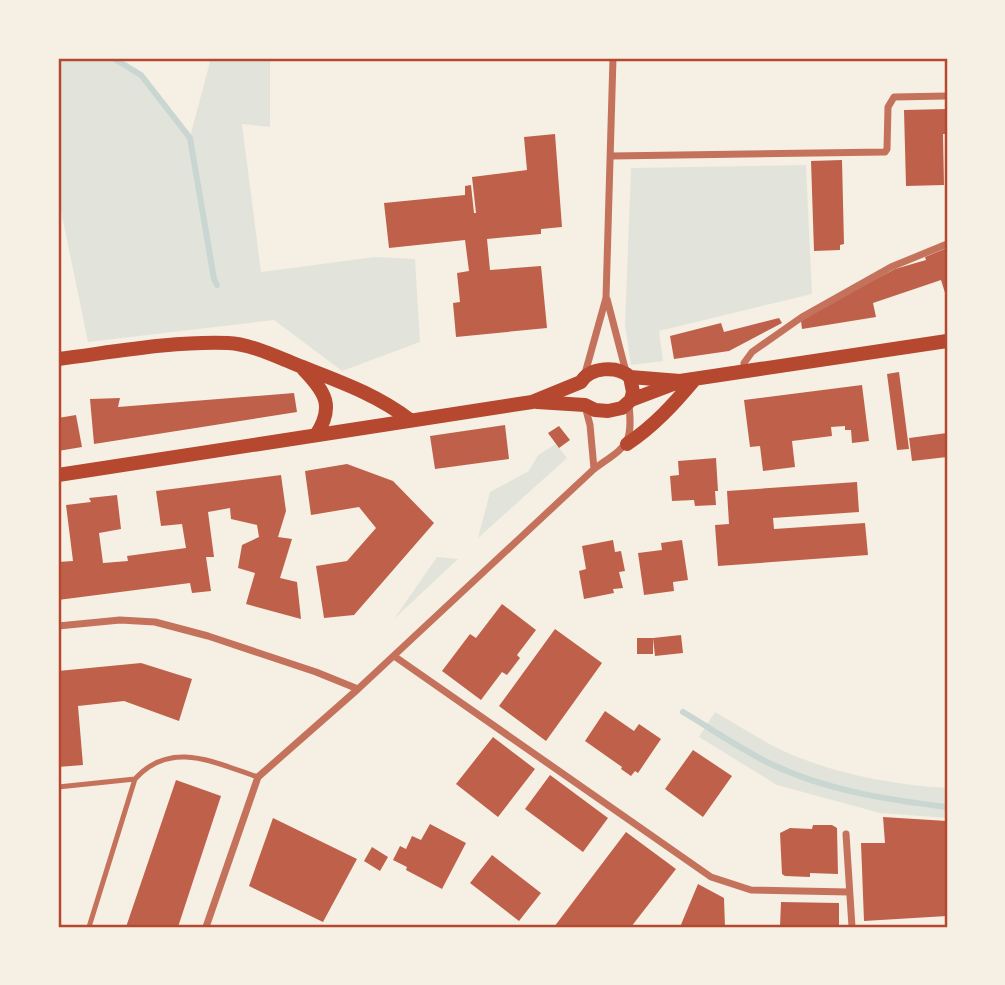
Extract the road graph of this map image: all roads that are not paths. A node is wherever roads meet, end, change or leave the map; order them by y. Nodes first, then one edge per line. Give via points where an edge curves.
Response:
1 (613, 58) edge
2 (947, 96) edge
3 (611, 156) junction
4 (947, 244) edge
5 (606, 298) junction
6 (947, 341) edge
7 (58, 359) edge
8 (299, 365) junction
9 (744, 371) junction
10 (628, 375) junction
11 (695, 379) junction
12 (582, 380) junction
13 (680, 381) junction
14 (532, 401) junction
15 (630, 402) junction
16 (585, 405) junction
17 (410, 420) junction
18 (316, 435) junction
19 (627, 444) junction
20 (594, 469) junction
21 (58, 475) edge
22 (58, 626) edge
23 (394, 656) junction
24 (358, 689) junction
25 (258, 776) junction
26 (135, 779) junction
27 (58, 787) edge
28 (846, 834) dead end
29 (849, 892) junction
30 (89, 927) edge
31 (206, 927) edge
32 (852, 927) edge

1 - 3 street
2 - 3 street via 894,97 888,107 885,152
3 - 5 street
4 - 9 street via 891,267 802,317 752,352
5 - 10 street
5 - 12 street
6 - 9 main road
7 - 8 main road via 232,343
8 - 17 main road via 367,393
8 - 18 main road via 319,386 327,404 325,421
9 - 11 main road
10 - 12 main road via 617,369 604,370
10 - 13 main road
10 - 15 main road via 633,392
11 - 13 main road
11 - 19 main road via 670,410
12 - 14 main road
12 - 16 main road
13 - 15 main road
14 - 16 main road
14 - 17 main road
15 - 16 main road via 608,411
15 - 19 street
16 - 20 street
17 - 18 main road
18 - 21 main road
19 - 20 street
20 - 23 street
22 - 24 street via 155,622
23 - 24 street
23 - 29 street via 712,877 751,890
24 - 25 street
25 - 26 lane via 192,756 168,757 146,766
25 - 31 street
26 - 27 lane
26 - 30 lane
28 - 29 street
29 - 32 street

